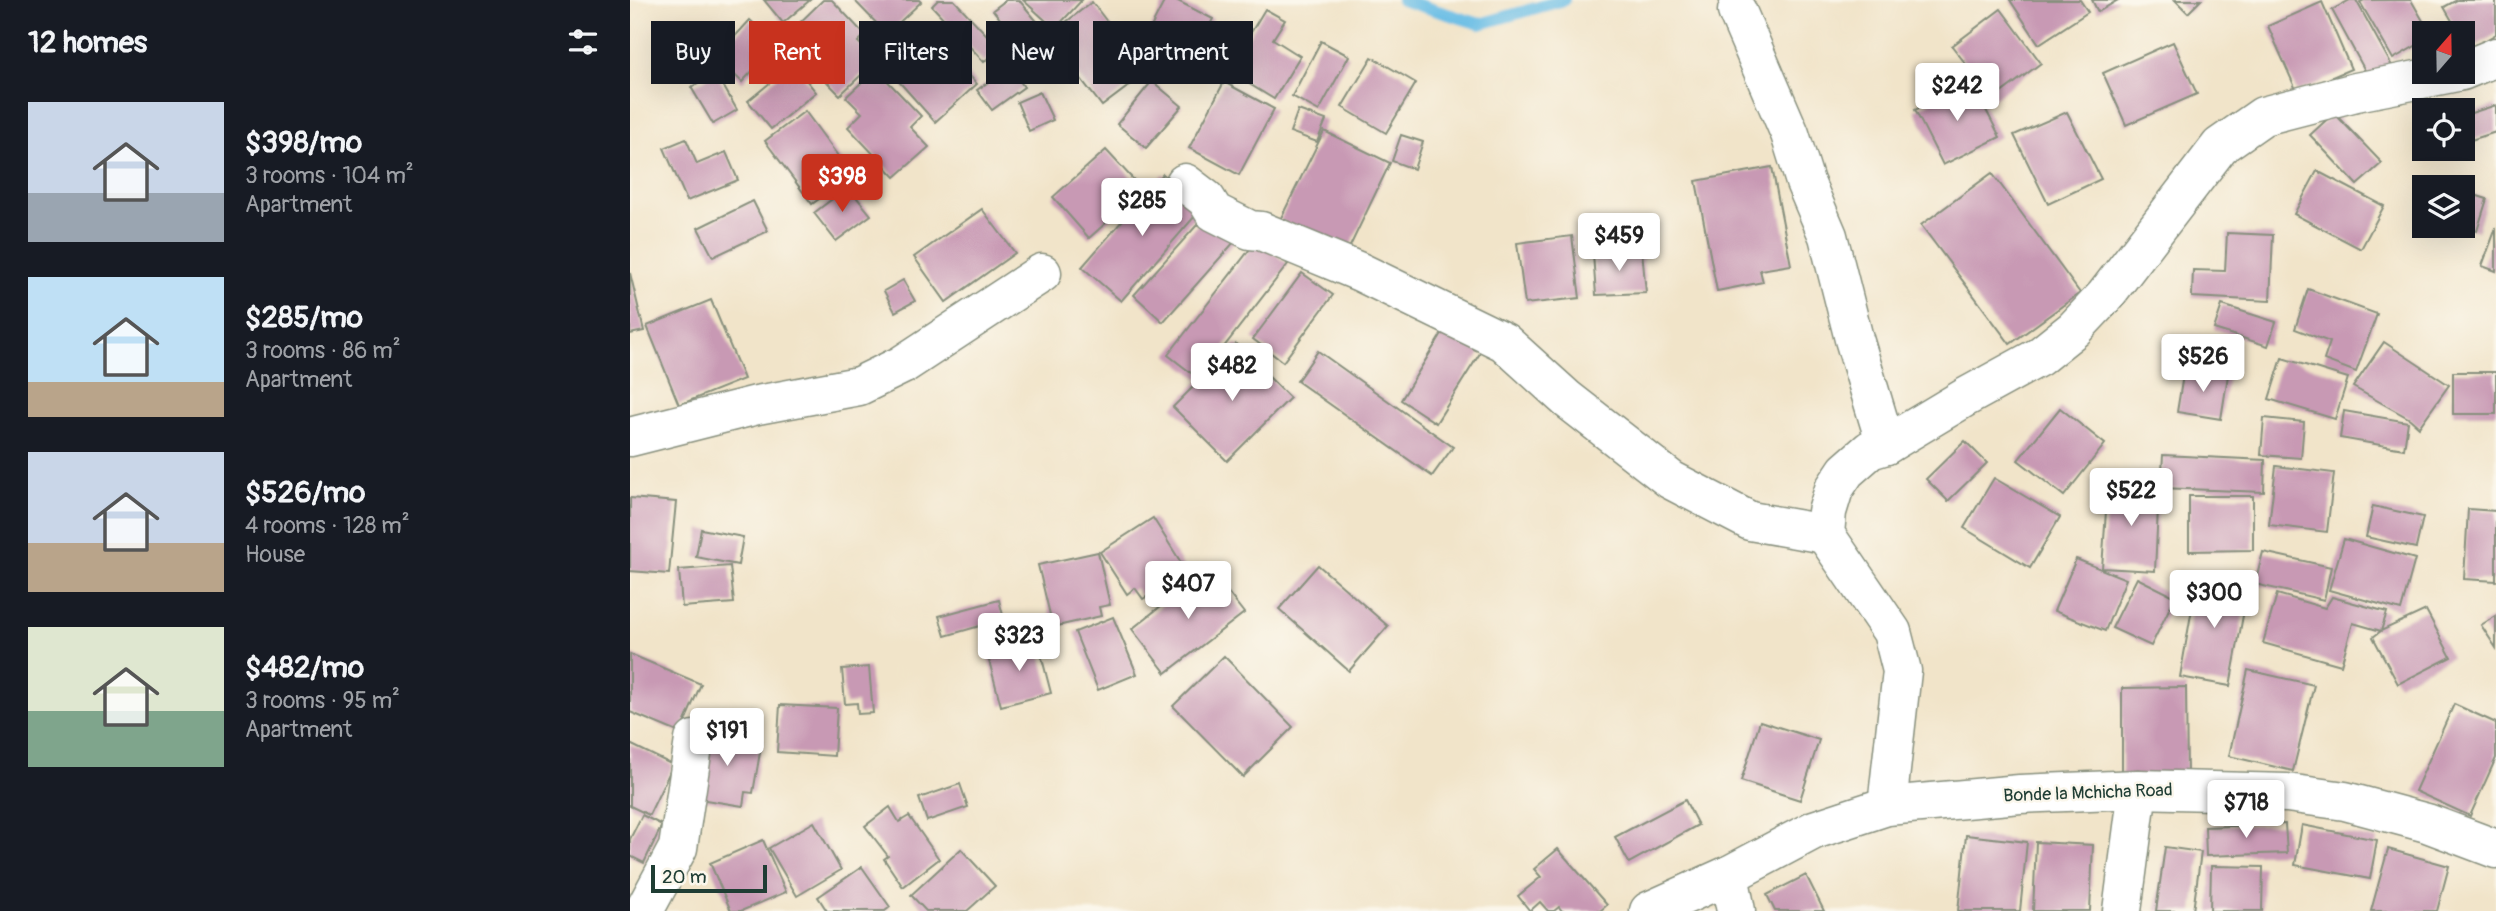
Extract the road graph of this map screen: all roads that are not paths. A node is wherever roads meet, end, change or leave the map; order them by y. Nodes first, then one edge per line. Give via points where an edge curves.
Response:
1 (1737, 11) dead end
2 (2496, 57) edge
3 (2475, 66) edge
4 (2412, 81) edge
5 (1185, 183) dead end
6 (1042, 273) dead end
7 (630, 437) edge
8 (1886, 444) junction
9 (1825, 534) junction
10 (694, 740) dead end
11 (2138, 789) junction
12 (1887, 806) junction
13 (2496, 849) edge
14 (1733, 893) edge
15 (644, 911) edge
16 (1649, 911) edge
17 (2122, 911) edge

1 - 8 street via 1828,236
2 - 3 street
4 - 8 street via 2263,116 2243,129 2220,146 2074,330 2039,357
5 - 9 street via 1206,199 1214,212 1250,230 1360,272 1504,342 1567,399 1671,480 1750,521
6 - 7 street via 902,365 859,386 757,405
8 - 9 street via 1870,450 1846,471 1827,512
9 - 12 street via 1892,632 1902,671
10 - 15 street via 678,848
11 - 12 street, Bonde la Mchicha Road
11 - 13 street, Bonde la Mchicha Road via 2287,793 2345,801 2427,823
11 - 17 street
12 - 14 street, Bonde la Mchicha Road via 1814,830
14 - 16 street, Bonde la Mchicha Road

